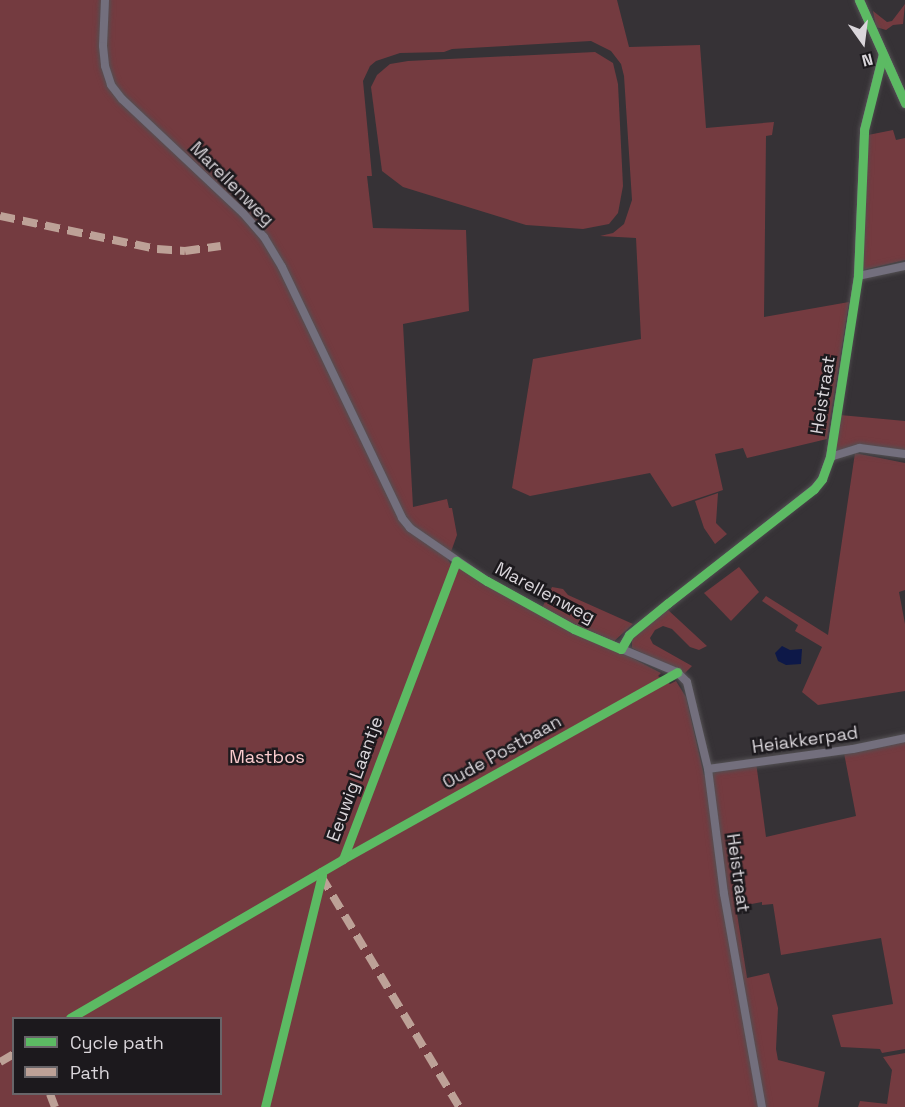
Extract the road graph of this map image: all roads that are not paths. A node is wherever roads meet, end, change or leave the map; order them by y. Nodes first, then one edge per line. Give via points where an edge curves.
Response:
1 (105, 0) edge
2 (859, 0) edge
3 (883, 54) junction
4 (905, 103) edge
5 (905, 266) edge
6 (858, 276) junction
7 (905, 454) edge
8 (830, 457) junction
9 (621, 649) junction
10 (905, 738) edge
11 (708, 769) junction
12 (762, 1107) edge

1 - 9 street, Marellenweg via 103,46 111,85 264,237 402,518 410,528 487,581 574,629
2 - 3 street
3 - 4 street
3 - 6 street, Heistraat via 864,130
5 - 6 street
6 - 8 street, Heistraat
7 - 8 street, Heistraat via 860,448
8 - 9 street, Heistraat via 814,489 629,635
9 - 11 street, Heistraat via 684,676
10 - 11 street, Heiakkerpad
11 - 12 street, Heistraat via 724,894

